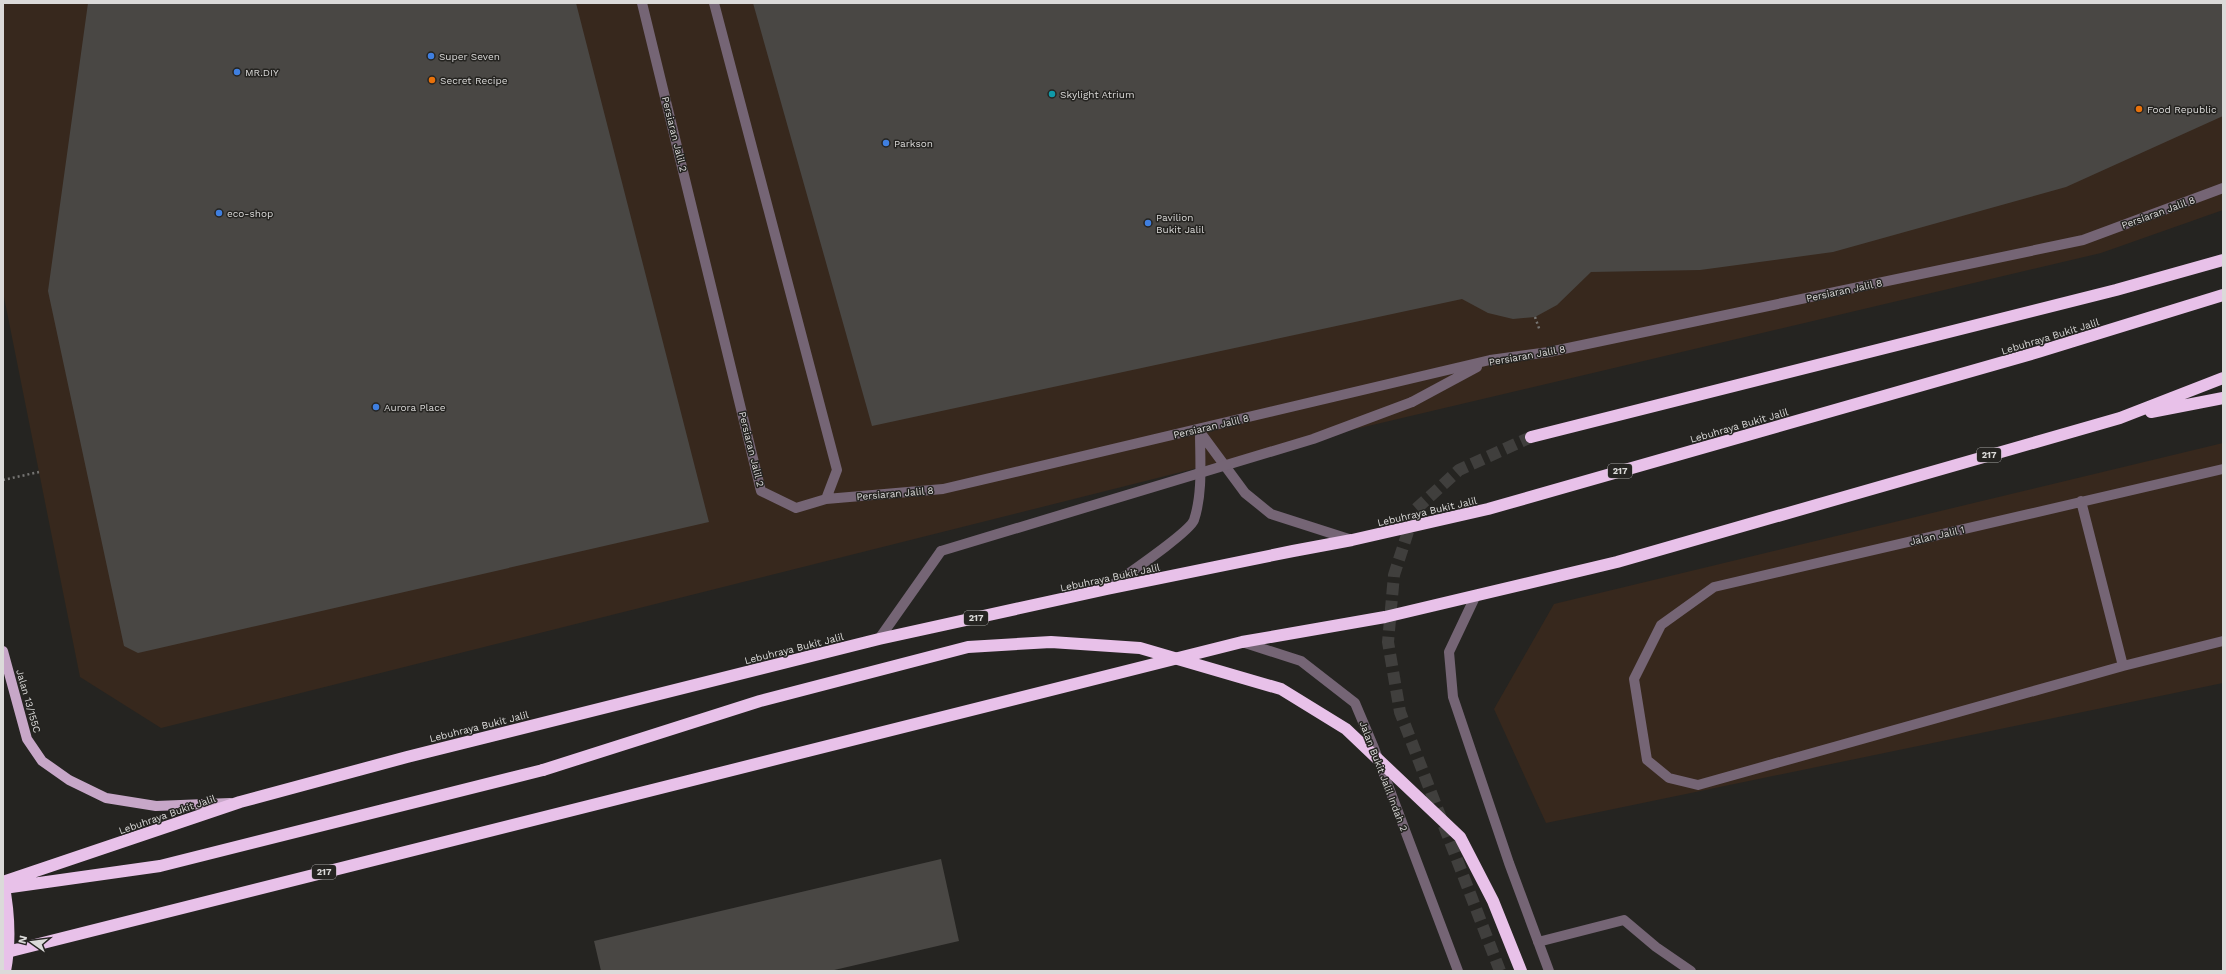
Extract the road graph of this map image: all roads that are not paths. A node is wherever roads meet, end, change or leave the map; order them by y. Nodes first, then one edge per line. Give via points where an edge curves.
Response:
1 (642, 3) edge
2 (714, 3) edge
3 (2223, 188) edge
4 (2223, 260) edge
5 (2223, 295) edge
6 (1490, 360) junction
7 (2223, 378) edge
8 (2223, 398) edge
9 (2120, 418) junction
10 (1532, 437) tunnel mouth
11 (2223, 469) edge
12 (826, 499) junction
13 (2081, 501) junction
14 (1352, 540) junction
15 (1107, 589) junction
16 (1476, 595) junction
17 (878, 639) junction
18 (2223, 641) edge
19 (1242, 642) junction
20 (3, 650) edge
21 (2124, 666) junction
22 (240, 802) junction
23 (3, 882) edge
24 (3, 888) edge
25 (1538, 942) junction
26 (3, 953) edge
27 (5, 971) edge
28 (1458, 971) edge
29 (1521, 971) edge
30 (1549, 971) edge
31 (1691, 971) edge

1 - 12 street, Persiaran Jalil 2 via 762,491 796,508
2 - 12 street via 837,470
3 - 6 street, Persiaran Jalil 8 via 2083,240 1549,352
4 - 10 highway via 2116,290
5 - 14 highway, Lebuhraya Bukit Jalil / 217 via 2009,361 1496,506
6 - 12 street, Persiaran Jalil 8 via 943,489
6 - 17 street, bridge via 1412,402 1313,439 941,550
7 - 9 highway, 217
8 - 9 highway
9 - 16 highway, 217 via 1618,562
11 - 13 street, Jalan Jalil 1
13 - 21 street
13 - 21 street, Jalan Jalil 1 via 1714,587 1661,625 1634,679 1647,760 1669,778 1698,785
14 - 15 highway, Lebuhraya Bukit Jalil / 217
14 - 15 street via 1271,514 1245,493 1200,432 1199,497 1194,522 1174,540
15 - 17 highway, Lebuhraya Bukit Jalil / 217
16 - 19 highway, 217 via 1385,617
16 - 25 street via 1449,652 1453,697
17 - 22 highway, Lebuhraya Bukit Jalil / 217 via 406,757
18 - 21 street
19 - 26 highway, 217
19 - 28 street, Jalan Bukit Jalil Indah 2 via 1300,661 1355,703
20 - 22 main road, Jalan 13/155C via 26,739 42,761 69,780 106,798 156,806
22 - 23 highway, Lebuhraya Bukit Jalil / 217
23 - 27 highway, bridge via 9,912 9,950
24 - 29 highway, bridge via 160,866 543,770 760,700 968,647 1051,642 1140,648 1281,689 1346,729 1460,837 1493,901
25 - 30 street
25 - 31 street via 1624,920 1656,947

